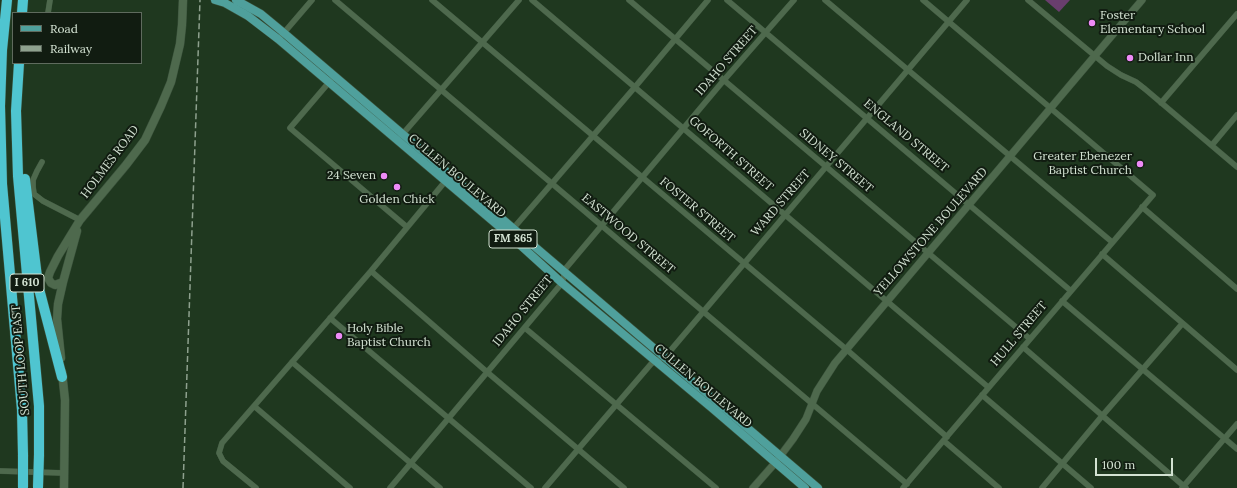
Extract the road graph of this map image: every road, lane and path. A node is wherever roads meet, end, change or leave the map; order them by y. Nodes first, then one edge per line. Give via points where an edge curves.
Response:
1 (7, 0) edge
2 (23, 0) edge
3 (50, 0) edge
4 (183, 0) edge
5 (215, 0) edge
6 (236, 0) edge
7 (312, 0) edge
8 (335, 0) edge
9 (432, 0) edge
10 (519, 0) edge
11 (532, 0) edge
12 (629, 0) edge
13 (708, 0) edge
14 (727, 0) edge
15 (794, 0) edge
16 (825, 0) edge
17 (923, 0) edge
18 (968, 0) edge
19 (1028, 0) edge
20 (1142, 0) edge
21 (22, 12) edge
22 (48, 12) edge
23 (251, 13) junction
24 (1237, 14) edge
25 (949, 22) junction
26 (766, 32) junction
27 (281, 36) junction
28 (675, 39) junction
29 (483, 43) junction
30 (1, 55) edge
31 (1096, 56) junction
32 (19, 64) edge
33 (907, 71) junction
34 (335, 76) junction
35 (724, 80) junction
36 (328, 83) junction
37 (635, 87) junction
38 (441, 89) junction
39 (1161, 103) junction
40 (1051, 108) junction
41 (16, 112) junction
42 (1237, 115) edge
43 (867, 117) junction
44 (683, 128) junction
45 (403, 134) junction
46 (593, 135) junction
47 (397, 141) junction
48 (1212, 145) junction
49 (1010, 157) junction
50 (42, 162) dead end
51 (1237, 167) edge
52 (826, 168) junction
53 (448, 178) junction
54 (642, 178) junction
55 (552, 183) junction
56 (969, 204) junction
57 (1142, 207) junction
58 (785, 216) junction
59 (80, 220) junction
60 (601, 226) junction
61 (407, 227) junction
62 (510, 231) junction
63 (1112, 242) junction
64 (928, 253) junction
65 (1102, 254) junction
66 (744, 263) junction
67 (371, 271) junction
68 (564, 273) junction
69 (63, 282) junction
70 (562, 283) junction
71 (1237, 289) edge
72 (1071, 291) junction
73 (887, 300) junction
74 (1062, 301) junction
75 (703, 312) junction
76 (614, 314) junction
77 (330, 318) junction
78 (608, 321) junction
79 (1182, 324) junction
80 (525, 328) junction
81 (1030, 339) junction
82 (1023, 347) junction
83 (846, 349) junction
84 (665, 357) junction
85 (655, 361) junction
86 (292, 362) junction
87 (1143, 370) junction
88 (1237, 370) edge
89 (487, 372) junction
90 (62, 377) junction
91 (988, 387) junction
92 (982, 395) junction
93 (616, 404) junction
94 (812, 405) junction
95 (254, 406) junction
96 (716, 406) junction
97 (1102, 416) junction
98 (449, 418) junction
99 (1237, 424) edge
100 (1224, 438) junction
101 (945, 439) junction
102 (578, 449) junction
103 (1237, 449) edge
104 (781, 455) junction
105 (411, 463) junction
106 (775, 463) junction
107 (1063, 464) junction
108 (0, 471) edge
109 (64, 473) junction
110 (905, 487) edge
111 (1184, 487) edge
112 (23, 488) edge
113 (38, 488) edge
114 (64, 488) edge
115 (256, 488) edge
116 (350, 488) edge
117 (390, 488) edge
118 (440, 488) edge
119 (530, 488) edge
120 (545, 488) edge
121 (624, 488) edge
122 (716, 488) edge
123 (753, 488) edge
124 (804, 488) edge
125 (818, 488) edge
126 (999, 488) edge
127 (1042, 488) edge
128 (1091, 488) edge

1 - 30 highway, SOUTH LOOP EAST / I 610
2 - 21 highway
3 - 22 street
4 - 59 main road, HOLMES ROAD via 177,58 161,106 145,140
5 - 23 main road, CULLEN BOULEVARD / FM 865
6 - 23 main road, CULLEN BOULEVARD / FM 865
7 - 27 street
8 - 38 street, EASTWOOD STREET
9 - 29 street, FOSTER STREET
10 - 29 street
11 - 37 street, GOFORTH STREET
12 - 28 street, SIDNEY STREET
13 - 28 street
14 - 26 street, ENGLAND STREET
15 - 26 street, IDAHO STREET
16 - 33 street
17 - 25 street
18 - 25 street, WARD STREET
19 - 31 street
20 - 31 street, YELLOWSTONE BOULEVARD
23 - 27 main road, CULLEN BOULEVARD / FM 865
24 - 39 street
25 - 33 street, WARD STREET
25 - 40 street
26 - 35 street, IDAHO STREET
26 - 43 street, ENGLAND STREET
27 - 34 main road, CULLEN BOULEVARD / FM 865
27 - 36 main road, CULLEN BOULEVARD / FM 865
28 - 35 street, SIDNEY STREET
28 - 37 street
29 - 38 street
29 - 46 street, FOSTER STREET
30 - 112 highway, SOUTH LOOP EAST / I 610, bridge via 2,184 22,410
31 - 39 street via 1114,71 1136,82
31 - 40 street, YELLOWSTONE BOULEVARD
32 - 41 highway, SOUTH LOOP EAST / I 610
33 - 43 street, WARD STREET
33 - 49 street
34 - 36 street
34 - 45 main road, CULLEN BOULEVARD / FM 865
35 - 44 street, IDAHO STREET
35 - 52 street, SIDNEY STREET
36 - 47 main road, CULLEN BOULEVARD / FM 865
36 - 61 street via 290,128
37 - 44 street, GOFORTH STREET
37 - 46 street
38 - 45 street
38 - 55 street, EASTWOOD STREET
39 - 48 street
40 - 49 street, YELLOWSTONE BOULEVARD
40 - 57 street, HULL STREET via 1153,195
41 - 90 highway via 38,285
41 - 113 highway, SOUTH LOOP EAST / I 610, bridge via 18,176 39,406
42 - 48 street
43 - 52 street, WARD STREET
43 - 56 street, ENGLAND STREET
44 - 54 street, IDAHO STREET
44 - 58 street, GOFORTH STREET
45 - 47 street
45 - 53 main road, CULLEN BOULEVARD / FM 865
46 - 54 street, FOSTER STREET
46 - 55 street
47 - 53 main road, CULLEN BOULEVARD / FM 865
48 - 51 street
49 - 56 street, YELLOWSTONE BOULEVARD
49 - 63 street
50 - 59 street via 33,180 34,194
52 - 58 street, WARD STREET
52 - 64 street, SIDNEY STREET
53 - 61 street
53 - 62 main road, CULLEN BOULEVARD / FM 865
54 - 60 street, IDAHO STREET
54 - 66 street, FOSTER STREET
55 - 60 street, EASTWOOD STREET
55 - 62 street
56 - 64 street, YELLOWSTONE BOULEVARD
56 - 72 street, ENGLAND STREET
57 - 63 street, HULL STREET
57 - 71 street
58 - 66 street, WARD STREET
58 - 73 street, GOFORTH STREET
59 - 69 main road, HOLMES ROAD
59 - 69 main road, HOLMES ROAD via 48,278 56,285
60 - 68 street, IDAHO STREET
60 - 75 street, EASTWOOD STREET
61 - 67 street
62 - 68 main road, CULLEN BOULEVARD / FM 865
62 - 70 main road, CULLEN BOULEVARD / FM 865
63 - 65 street, HULL STREET
64 - 73 street, YELLOWSTONE BOULEVARD
64 - 81 street, SIDNEY STREET
65 - 72 street, HULL STREET
65 - 79 street
66 - 75 street, WARD STREET
66 - 83 street, FOSTER STREET
67 - 77 street
67 - 89 street
68 - 70 street, IDAHO STREET
68 - 76 main road, CULLEN BOULEVARD / FM 865
69 - 90 main road via 57,319
70 - 78 main road, CULLEN BOULEVARD / FM 865
70 - 80 street, IDAHO STREET
72 - 74 street, HULL STREET
73 - 83 street, YELLOWSTONE BOULEVARD
73 - 91 street, GOFORTH STREET
74 - 81 street, HULL STREET
74 - 87 street
75 - 84 street, WARD STREET
75 - 94 street, EASTWOOD STREET
76 - 78 main road
76 - 84 main road, CULLEN BOULEVARD / FM 865
77 - 86 street
77 - 98 street
78 - 85 main road, CULLEN BOULEVARD / FM 865
79 - 87 street
79 - 88 street
80 - 89 street, IDAHO STREET
80 - 93 street
81 - 82 street, HULL STREET
82 - 91 street, HULL STREET
82 - 97 street
83 - 94 street, YELLOWSTONE BOULEVARD via 824,378
83 - 101 street, FOSTER STREET
84 - 85 street, WARD STREET
84 - 96 main road, CULLEN BOULEVARD / FM 865
85 - 93 street, WARD STREET
85 - 96 main road, CULLEN BOULEVARD / FM 865
86 - 95 street
86 - 105 street
87 - 97 street
87 - 100 street
89 - 98 street, IDAHO STREET
89 - 102 street
90 - 109 main road via 65,400
91 - 92 street, HULL STREET
92 - 101 street, HULL STREET
92 - 107 street
93 - 102 street, WARD STREET
93 - 122 street
94 - 104 street, YELLOWSTONE BOULEVARD via 800,429
94 - 110 street, EASTWOOD STREET
95 - 115 street via 222,443 219,453 223,461
95 - 116 street
96 - 104 main road, CULLEN BOULEVARD / FM 865
96 - 106 main road, CULLEN BOULEVARD / FM 865
97 - 107 street
97 - 111 street
98 - 105 street, IDAHO STREET
98 - 119 street
99 - 100 street
100 - 103 street
100 - 111 street
101 - 110 street, HULL STREET
101 - 126 street, FOSTER STREET
102 - 120 street, WARD STREET
102 - 121 street
104 - 106 street, YELLOWSTONE BOULEVARD
104 - 125 main road, CULLEN BOULEVARD / FM 865
105 - 117 street, IDAHO STREET
105 - 118 street
106 - 123 street, YELLOWSTONE BOULEVARD
106 - 124 main road, CULLEN BOULEVARD / FM 865
107 - 127 street
107 - 128 street
108 - 109 street
109 - 114 main road

